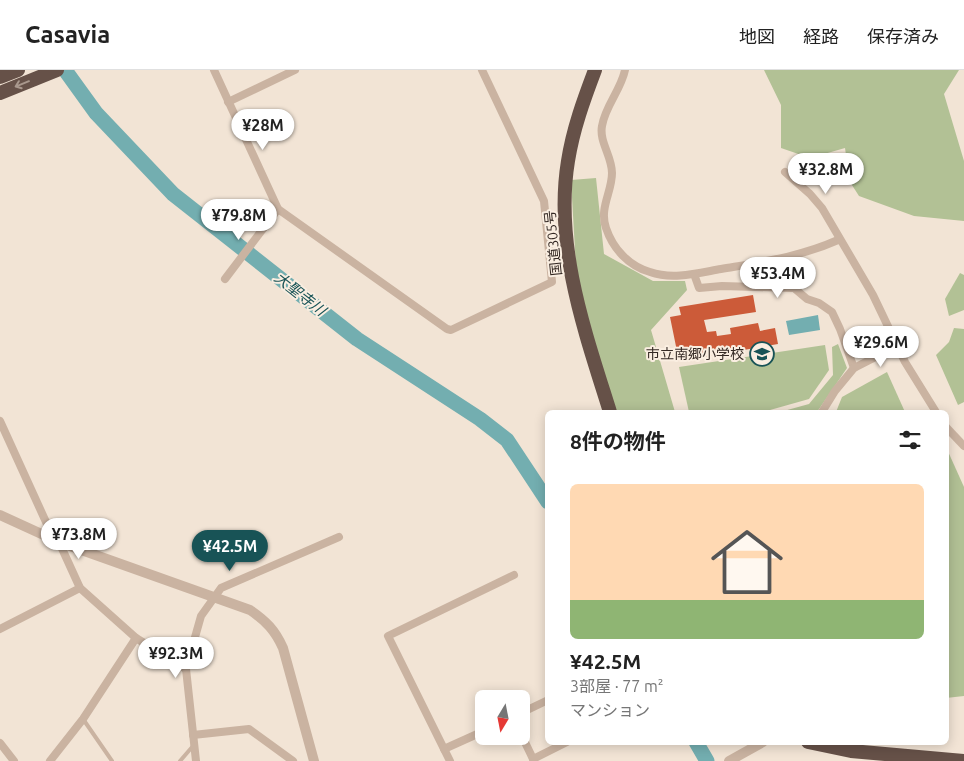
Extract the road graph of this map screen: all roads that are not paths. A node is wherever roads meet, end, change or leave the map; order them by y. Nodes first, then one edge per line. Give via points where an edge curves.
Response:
1 (18, 70) edge
2 (214, 70) edge
3 (295, 70) edge
4 (482, 70) edge
5 (595, 70) edge
6 (625, 70) edge
7 (50, 73) edge
8 (0, 77) edge
9 (0, 93) edge
10 (228, 102) junction
11 (785, 172) dead end
12 (278, 209) junction
13 (838, 240) junction
14 (694, 274) junction
15 (225, 279) dead end
16 (897, 346) junction
17 (854, 368) junction
18 (609, 410) edge
19 (823, 410) edge
20 (935, 410) edge
21 (0, 421) edge
22 (949, 430) edge
23 (964, 446) edge
24 (0, 515) edge
25 (339, 536) dead end
26 (59, 542) junction
27 (514, 575) dead end
28 (80, 588) junction
29 (215, 596) junction
30 (0, 629) edge
31 (136, 638) junction
32 (186, 669) junction
33 (545, 702) edge
34 (530, 709) edge
35 (83, 719) junction
36 (193, 735) junction
37 (475, 735) edge
38 (0, 743) edge
39 (194, 745) junction
40 (526, 745) edge
41 (562, 745) edge
42 (758, 745) edge
43 (822, 745) edge
44 (444, 749) junction
45 (533, 760) edge
46 (964, 760) edge
47 (14, 761) edge
48 (50, 761) edge
49 (112, 761) edge
50 (180, 761) edge
51 (196, 761) edge
52 (293, 761) edge
53 (314, 761) edge
54 (450, 761) edge
55 (729, 761) edge

1 - 8 highway
2 - 10 street
3 - 10 street
4 - 12 street via 544,201 552,282 451,330 447,329
5 - 18 highway, 国道305号 via 582,102 568,160 565,221 574,284
6 - 14 street via 602,124 601,138 609,153 612,169 605,203 605,226 616,249 642,270 671,276
7 -> 9 highway
10 - 12 street
11 - 13 street via 822,208
12 - 15 street
13 - 14 street via 793,257
13 - 16 street via 873,295
14 - 17 street via 699,288 794,288 807,300 832,312
16 - 17 street
16 - 20 street
17 - 19 street
21 - 26 street via 51,533
22 - 23 street
24 - 26 street
25 - 29 street via 221,588
26 - 28 street
26 - 29 street
27 - 44 street via 388,636
28 - 30 street
28 - 31 street
29 - 32 street via 201,616
29 - 53 street via 250,610 268,622 277,633
31 - 32 street
31 - 35 street
32 - 36 street
33 - 34 street
35 - 48 street
35 - 49 lane
36 - 39 street
36 - 52 street via 249,729
37 - 44 street
38 - 47 street
39 - 50 lane
39 - 51 street
40 - 45 street
41 - 45 street
42 - 55 street
43 - 46 highway via 851,751
44 - 54 street

